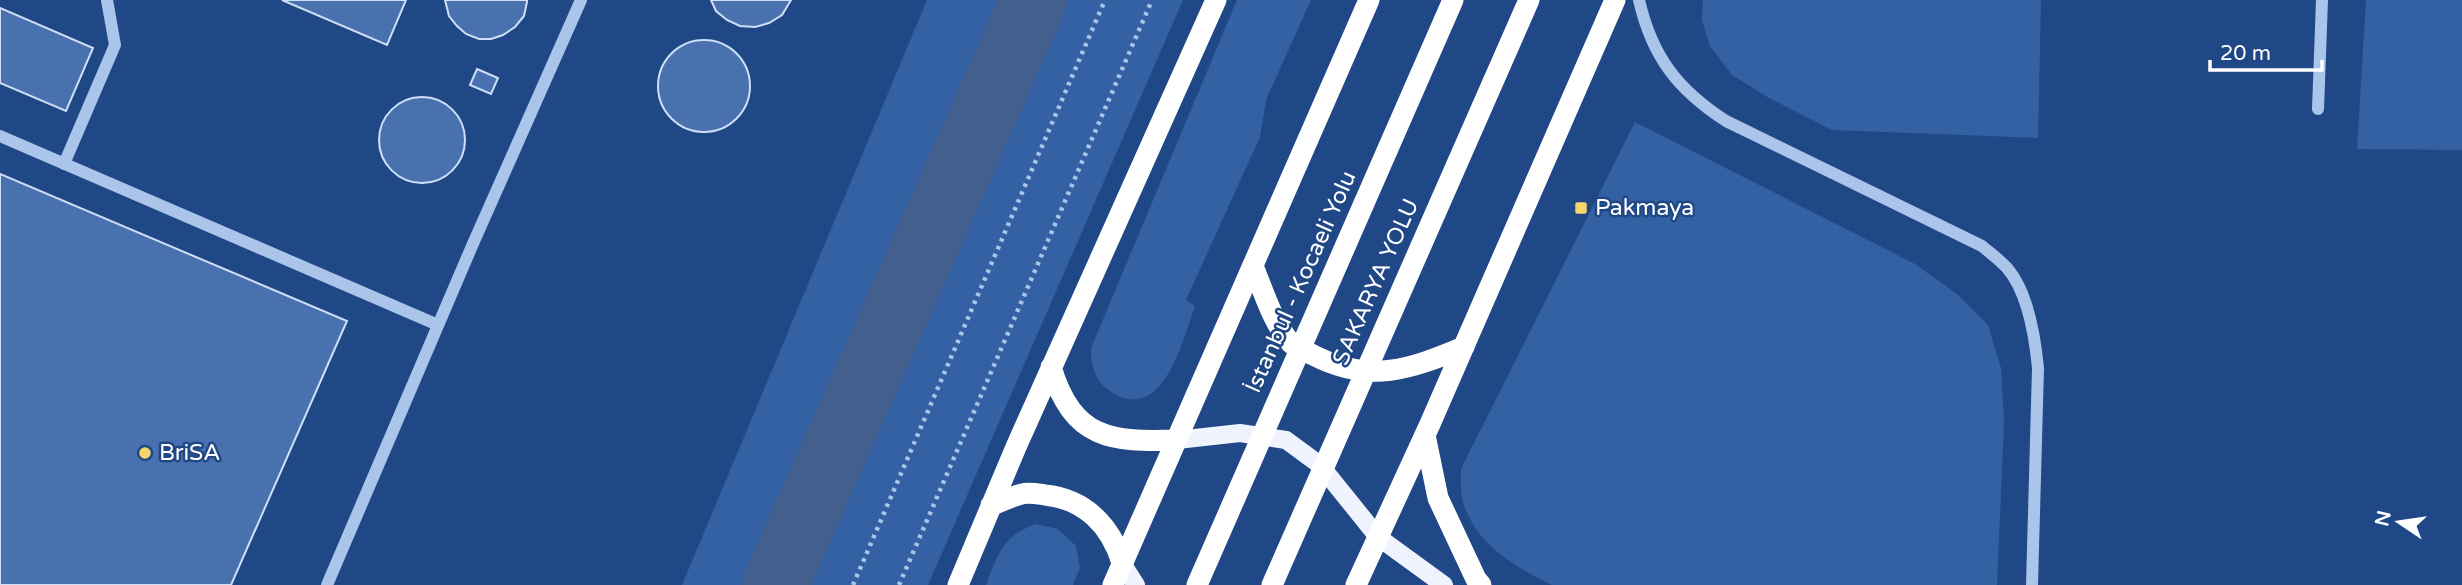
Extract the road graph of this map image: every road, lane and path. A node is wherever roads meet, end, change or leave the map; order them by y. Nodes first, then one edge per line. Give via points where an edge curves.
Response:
1 (107, 0) edge
2 (581, 0) edge
3 (1105, 0) edge
4 (1152, 0) edge
5 (1216, 0) edge
6 (1369, 0) edge
7 (1453, 0) edge
8 (1529, 0) edge
9 (1615, 0) edge
10 (1639, 0) edge
11 (2322, 0) edge
12 (2318, 109) dead end
13 (0, 136) edge
14 (64, 164) junction
15 (1254, 266) junction
16 (439, 325) junction
17 (1464, 347) junction
18 (1051, 368) junction
19 (1425, 435) junction
20 (1177, 440) junction
21 (991, 505) junction
22 (1378, 537) junction
23 (1122, 564) junction
24 (327, 585) edge
25 (853, 585) edge
26 (899, 585) edge
27 (958, 585) edge
28 (1113, 585) edge
29 (1136, 585) edge
30 (1197, 585) edge
31 (1272, 585) edge
32 (1356, 585) edge
33 (1444, 585) edge
34 (1481, 585) edge
35 (2032, 585) edge

1 - 14 street via 115,45
2 - 16 street
3 - 25 path
4 - 26 path
5 - 18 highway
6 - 15 highway
7 - 30 highway, İstanbul - Kocaeli Yolu
8 - 31 highway, SAKARYA YOLU
9 - 17 highway
10 - 35 street via 1661,59 1699,104 1982,246 2009,270 2035,335 2038,368
11 - 12 street
13 - 14 street
14 - 16 street
15 - 17 highway via 1270,309 1292,344 1331,364 1379,372 1417,366
15 - 20 highway
16 - 24 street
17 - 19 highway
18 - 20 highway via 1059,393 1079,420 1103,434 1134,441
18 - 21 highway
19 - 22 highway
19 - 34 highway via 1438,498
20 - 22 main road via 1240,433 1286,440 1320,466
20 - 23 highway
21 - 23 highway via 1024,493 1072,501 1108,531
21 - 27 highway
22 - 32 highway
22 - 33 main road
23 - 28 highway
23 - 29 main road

